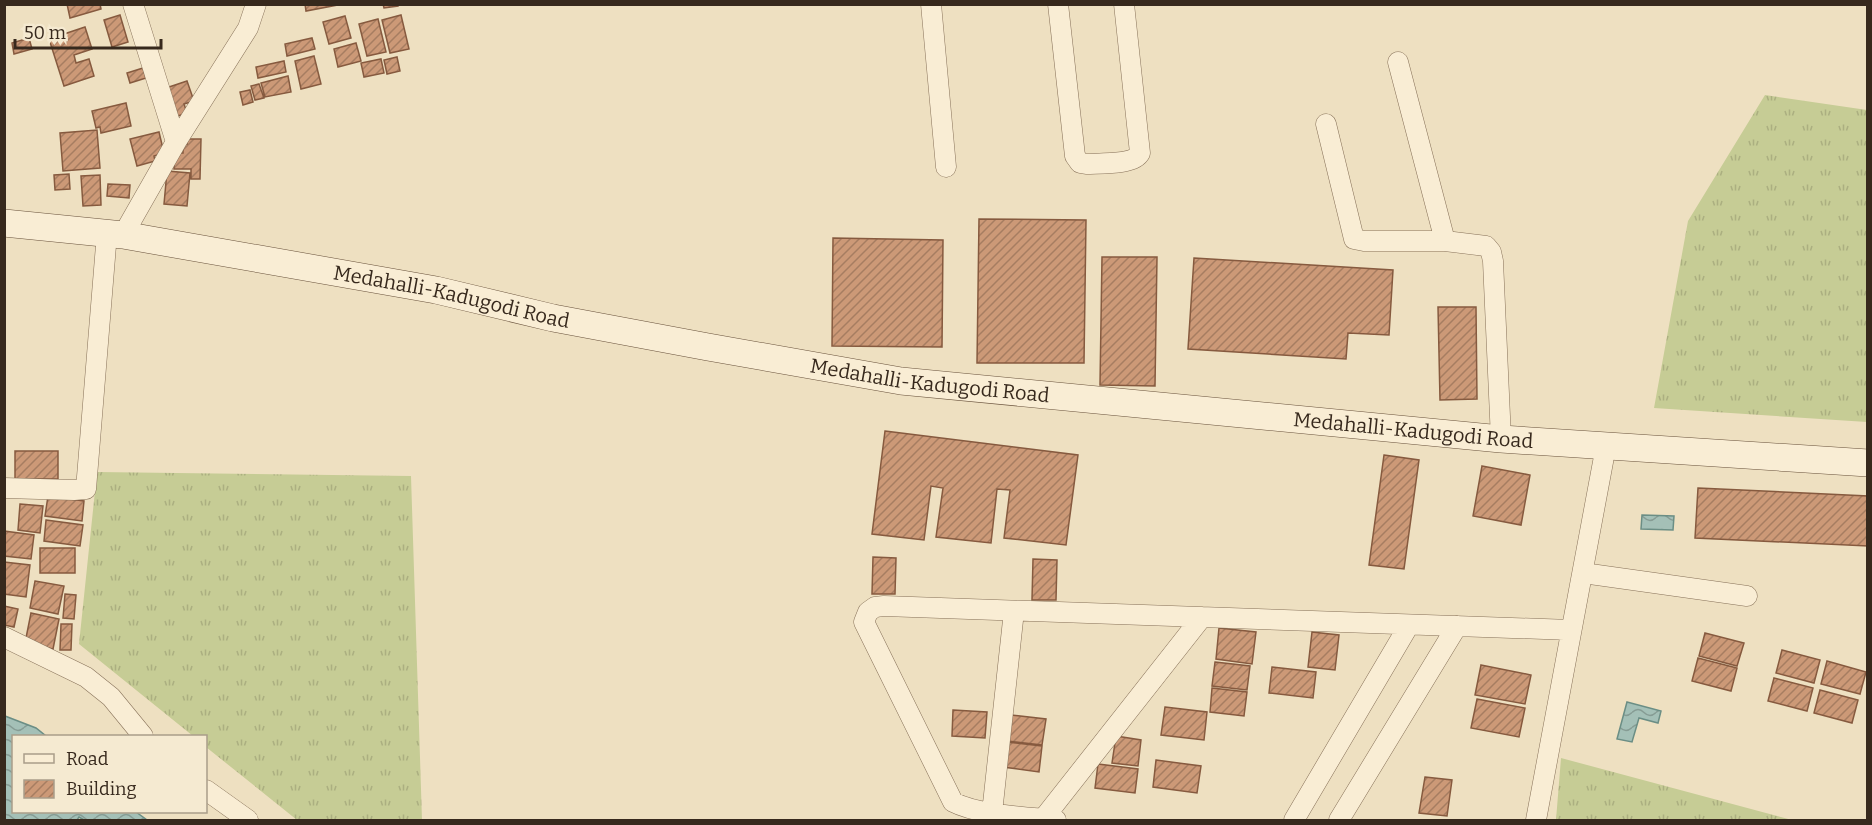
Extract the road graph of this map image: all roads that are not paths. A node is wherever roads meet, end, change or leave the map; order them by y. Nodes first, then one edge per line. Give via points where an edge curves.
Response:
1 (133, 4) edge
2 (256, 4) edge
3 (931, 4) edge
4 (1058, 4) edge
5 (1124, 4) edge
6 (1398, 62) dead end
7 (1326, 124) dead end
8 (176, 142) junction
9 (946, 167) dead end
10 (4, 223) edge
11 (115, 234) junction
12 (1445, 241) junction
13 (1501, 439) junction
14 (1606, 446) junction
15 (1868, 463) edge
16 (4, 488) edge
17 (1583, 573) junction
18 (1747, 596) dead end
19 (1014, 611) junction
20 (1202, 617) junction
21 (1410, 625) junction
22 (1456, 626) junction
23 (1571, 630) junction
24 (4, 637) edge
25 (142, 735) edge
26 (207, 791) edge
27 (992, 813) junction
28 (248, 820) edge
29 (1050, 820) edge
30 (1294, 820) edge
31 (1339, 820) edge
32 (1536, 820) edge

1 - 8 street
2 - 8 street via 248,28
3 - 9 street
4 - 5 street via 1075,156 1086,164 1132,160 1140,153
6 - 12 street
7 - 12 street via 1354,239
8 - 11 street
10 - 11 street, Medahalli-Kadugodi Road
11 - 13 street, Medahalli-Kadugodi Road via 436,290 553,318 901,381
11 - 16 street via 86,489
12 - 13 street via 1486,246 1491,252
13 - 14 street, Medahalli-Kadugodi Road
14 - 15 street, Medahalli-Kadugodi Road
14 - 17 street
17 - 18 street
17 - 23 street
19 - 20 street
19 - 27 street
19 - 27 street via 884,606 868,612 864,622 948,795 959,805
20 - 21 street
20 - 29 street
21 - 22 street
21 - 30 street
22 - 23 street
22 - 31 street
23 - 32 street
24 - 25 street via 86,677 111,697
26 - 28 street
27 - 29 street

